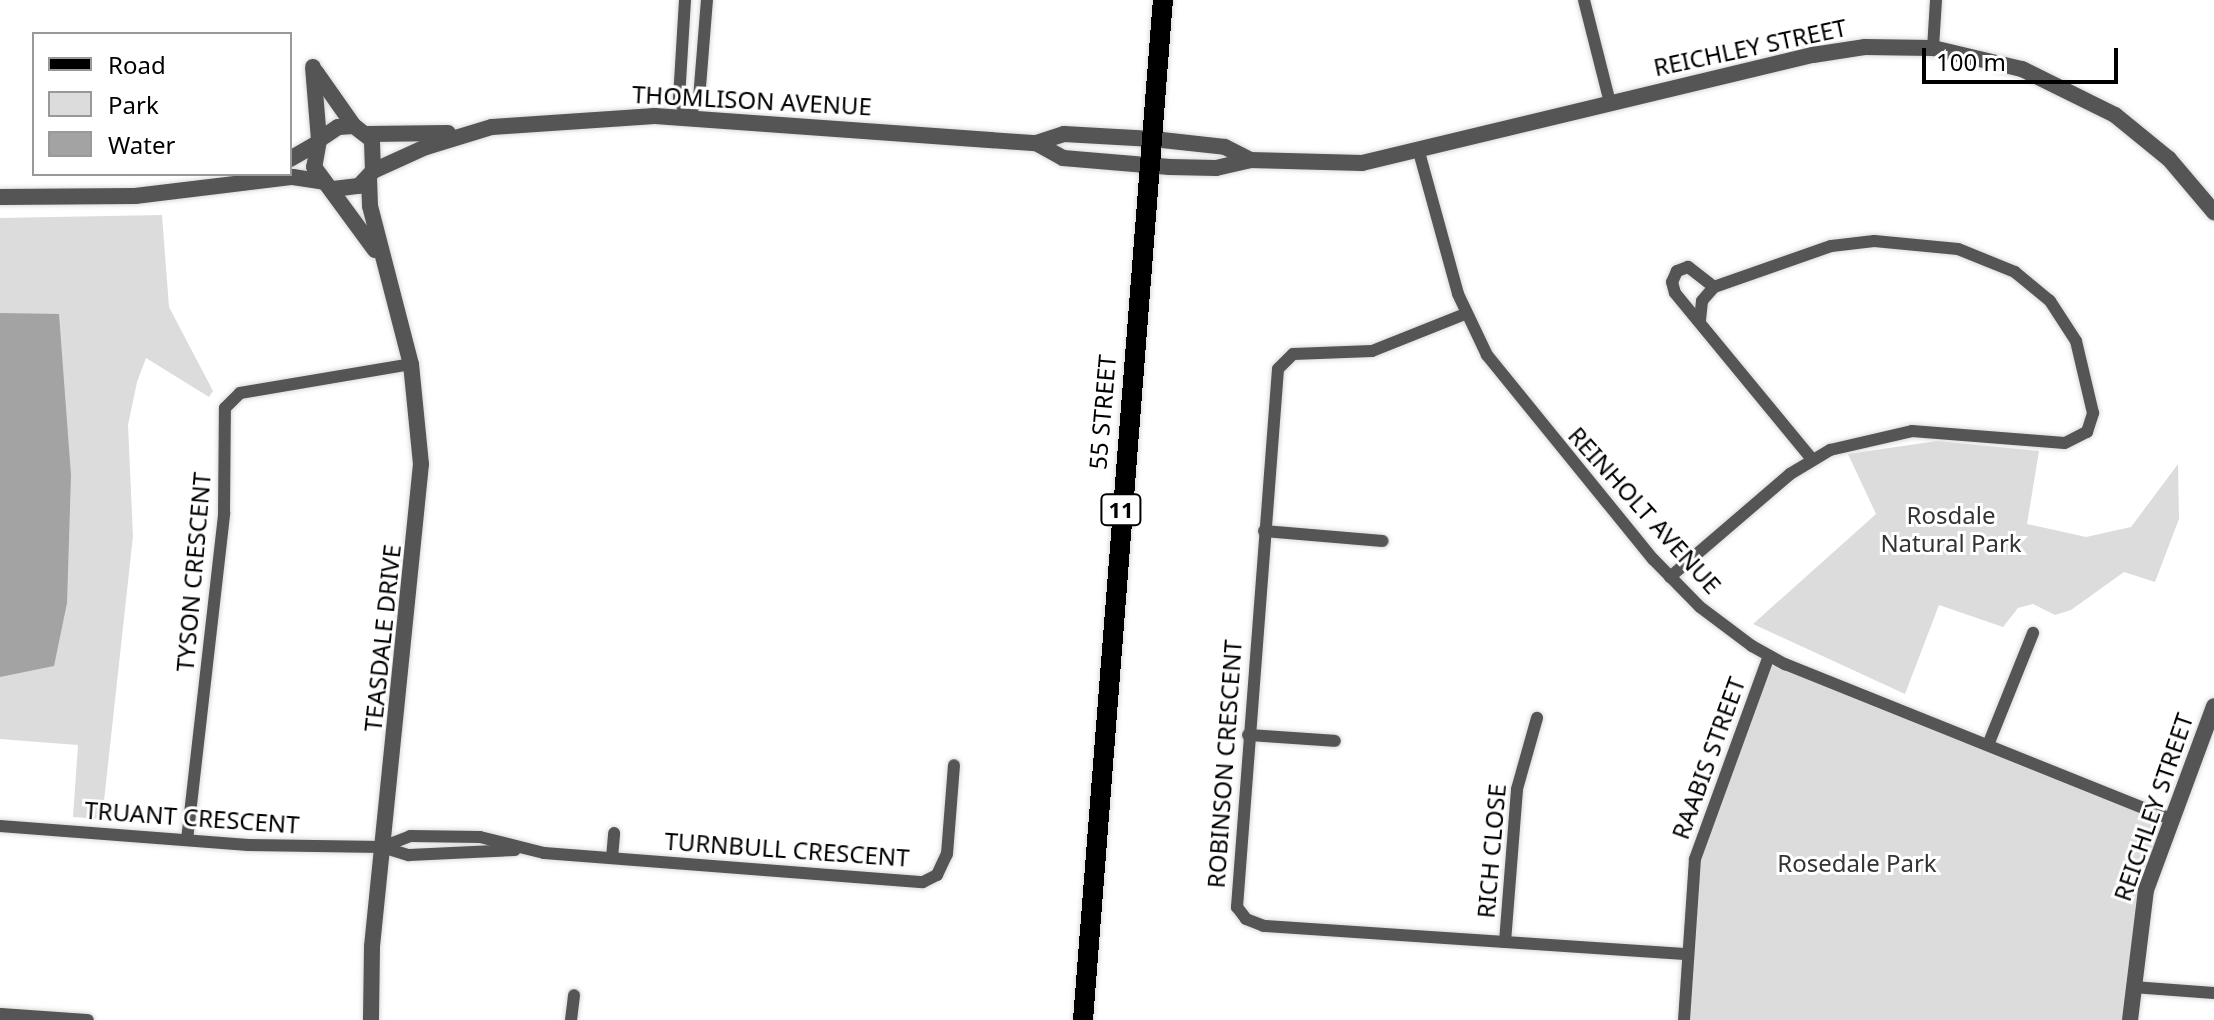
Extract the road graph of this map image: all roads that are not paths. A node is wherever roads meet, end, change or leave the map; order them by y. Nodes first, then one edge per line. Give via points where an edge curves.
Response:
1 (685, 0) edge
2 (707, 0) edge
3 (1163, 0) edge
4 (1584, 0) edge
5 (1936, 0) edge
6 (684, 15) junction
7 (705, 16) junction
8 (1933, 48) junction
9 (1610, 103) junction
10 (687, 116) junction
11 (361, 130) junction
12 (466, 133) junction
13 (1153, 139) junction
14 (318, 142) junction
15 (1036, 143) junction
16 (1419, 152) junction
17 (292, 158) edge
18 (1250, 160) junction
19 (1150, 165) junction
20 (371, 174) junction
21 (252, 176) edge
22 (239, 182) junction
23 (328, 186) junction
24 (0, 197) edge
25 (2214, 212) edge
26 (384, 265) junction
27 (1714, 287) junction
28 (1465, 314) junction
29 (1700, 320) junction
30 (411, 364) junction
31 (1811, 458) junction
32 (1264, 531) junction
33 (1383, 541) dead end
34 (1670, 577) junction
35 (2033, 633) dead end
36 (1769, 656) junction
37 (2214, 706) edge
38 (1537, 718) dead end
39 (1248, 735) junction
40 (1335, 741) dead end
41 (1988, 745) junction
42 (954, 765) dead end
43 (2171, 819) junction
44 (0, 826) edge
45 (614, 833) dead end
46 (187, 840) junction
47 (382, 847) junction
48 (612, 858) junction
49 (1505, 942) junction
50 (1686, 954) junction
51 (2133, 987) junction
52 (2214, 993) edge
53 (574, 995) dead end
54 (0, 1014) edge
55 (88, 1020) edge
56 (371, 1020) edge
57 (571, 1020) edge
58 (1083, 1020) edge
59 (1684, 1020) edge
60 (2130, 1020) edge

1 - 6 street
2 - 7 street
3 - 13 main road, 55 STREET / 11
4 - 9 street
5 - 8 street
6 - 7 street
6 - 10 street via 679,99
7 - 10 street via 699,99
8 - 9 street, REICHLEY STREET via 1827,53
8 - 25 street, REICHLEY STREET via 2022,69 2115,115 2169,159
9 - 16 street, REICHLEY STREET
10 - 12 street, THOMLISON AVENUE via 539,121
10 - 15 street, THOMLISON AVENUE
11 - 12 street, THOMLISON AVENUE via 395,138
11 - 14 street via 338,127
11 - 14 street via 311,62
11 - 20 street via 376,149
12 - 20 street, THOMLISON AVENUE
13 - 15 street, THOMLISON AVENUE via 1064,134
13 - 18 street, REICHLEY STREET via 1225,147
13 - 19 main road, 55 STREET / 11
14 - 17 street
14 - 23 street via 314,167
15 - 19 street, THOMLISON AVENUE via 1063,158
16 - 18 street, REICHLEY STREET via 1339,164
16 - 28 street, REINHOLT AVENUE
18 - 19 street, REICHLEY STREET via 1216,168
19 - 58 main road, 55 STREET / 11
20 - 23 street via 359,186
20 - 26 street, TEASDALE DRIVE via 370,206
21 - 22 street
22 - 23 street via 293,177
22 - 24 street via 135,196
23 - 26 street, TEASDALE DRIVE
26 - 30 street, TEASDALE DRIVE
27 - 29 street via 1702,301
27 - 29 street via 1688,267 1673,277 1675,293
27 - 31 street via 1851,242 1958,249 1996,261 2034,285 2076,341 2093,413 2087,432 2073,442 1912,431 1863,439
28 - 32 street, ROBINSON CRESCENT via 1372,351 1300,352 1281,361
28 - 34 street, REINHOLT AVENUE via 1512,391
29 - 31 street
30 - 46 street, TYSON CRESCENT via 240,393 225,408 224,513
30 - 47 street, TEASDALE DRIVE via 421,499
31 - 34 street
32 - 33 street
32 - 39 street, ROBINSON CRESCENT
34 - 36 street, REINHOLT AVENUE via 1718,621
35 - 41 street
36 - 41 street, REINHOLT AVENUE
36 - 50 street, RAABIS STREET via 1701,835 1690,885
37 - 43 street, REICHLEY STREET
38 - 49 street, RICH CLOSE via 1517,789
39 - 40 street
39 - 49 street, ROBINSON CRESCENT via 1235,894 1246,919 1264,926
41 - 43 street, REINHOLT AVENUE
42 - 48 street, TURNBULL CRESCENT via 947,854 937,875 923,882
43 - 51 street, REICHLEY STREET via 2146,890
44 - 46 street, TRUANT CRESCENT
45 - 48 street
46 - 47 street, TRUANT CRESCENT
47 - 48 street, TURNBULL CRESCENT via 409,855 520,849
47 - 56 street, TEASDALE DRIVE
49 - 50 street, ROBINSON CRESCENT
50 - 59 street, RAABIS STREET
51 - 52 street
51 - 60 street, REICHLEY STREET
53 - 57 street
54 - 55 street

